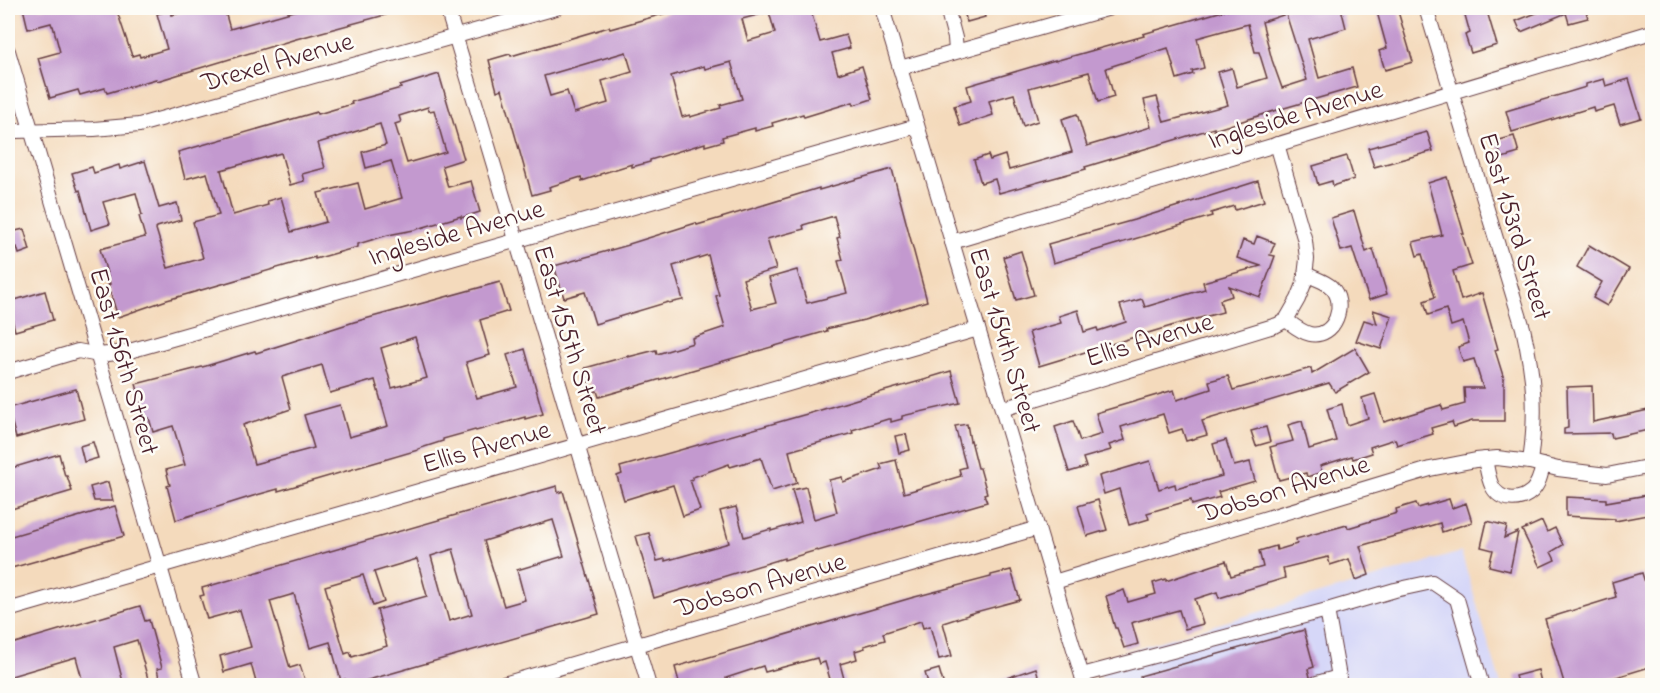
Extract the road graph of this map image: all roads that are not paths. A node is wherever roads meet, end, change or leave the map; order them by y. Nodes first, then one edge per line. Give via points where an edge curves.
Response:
1 (447, 8) edge
2 (556, 8) edge
3 (882, 8) edge
4 (947, 8) edge
5 (1110, 8) edge
6 (1426, 8) edge
7 (1653, 32) edge
8 (455, 37) junction
9 (8, 51) edge
10 (956, 51) junction
11 (900, 68) junction
12 (1450, 93) junction
13 (917, 126) junction
14 (32, 131) junction
15 (8, 133) edge
16 (1277, 144) junction
17 (516, 240) junction
18 (952, 242) junction
19 (1306, 274) junction
20 (1286, 320) junction
21 (978, 329) junction
22 (99, 355) junction
23 (8, 372) edge
24 (1002, 409) junction
25 (577, 445) junction
26 (1485, 459) junction
27 (1537, 464) junction
28 (1653, 466) edge
29 (1038, 528) junction
30 (160, 566) junction
31 (1054, 582) junction
32 (8, 610) edge
33 (1327, 610) junction
34 (637, 645) junction
35 (1083, 680) edge
36 (195, 686) edge
37 (497, 686) edge
38 (649, 686) edge
39 (1316, 686) edge
40 (1482, 686) edge

1 - 8 street, East 155th Street
2 - 8 street, Drexel Avenue
3 - 11 street, East 154th Street
4 - 10 street
5 - 10 street
6 - 12 street, East 153rd Street
7 - 12 street, Ingleside Avenue
8 - 14 street, Drexel Avenue via 139,125
8 - 17 street, East 155th Street
9 - 14 street, East 156th Street
10 - 11 street
11 - 13 street, East 154th Street
12 - 16 street, Ingleside Avenue
12 - 27 street, East 153rd Street via 1523,328 1531,364
13 - 17 street, Ingleside Avenue
13 - 18 street, East 154th Street
14 - 15 street, Drexel Avenue
14 - 22 street, East 156th Street
16 - 18 street, Ingleside Avenue
16 - 19 street via 1305,241
17 - 22 street, Ingleside Avenue via 126,352
17 - 25 street, East 155th Street
18 - 21 street, East 154th Street
19 - 20 street
19 - 20 street via 1331,286 1339,299 1340,311 1334,324 1313,335
20 - 24 street, Ellis Avenue
21 - 24 street, East 154th Street
21 - 25 street, Ellis Avenue
22 - 23 street, Ingleside Avenue via 78,351
22 - 30 street, East 156th Street
24 - 29 street, East 154th Street
25 - 30 street, Ellis Avenue
25 - 34 street, East 155th Street
26 - 27 street, Dobson Avenue
26 - 27 street, East 153rd Street via 1492,486 1507,499 1526,496 1533,490 1540,477
26 - 31 street, Dobson Avenue via 1430,469
27 - 28 street, Dobson Avenue via 1607,475
29 - 31 street, East 154th Street
29 - 34 street, Dobson Avenue
30 - 32 street, Ellis Avenue
30 - 36 street, East 156th Street
31 - 35 street, East 154th Street
33 - 35 street
33 - 39 street via 1339,677
33 - 40 street via 1432,582 1457,599
34 - 37 street, Dobson Avenue
34 - 38 street, East 155th Street

